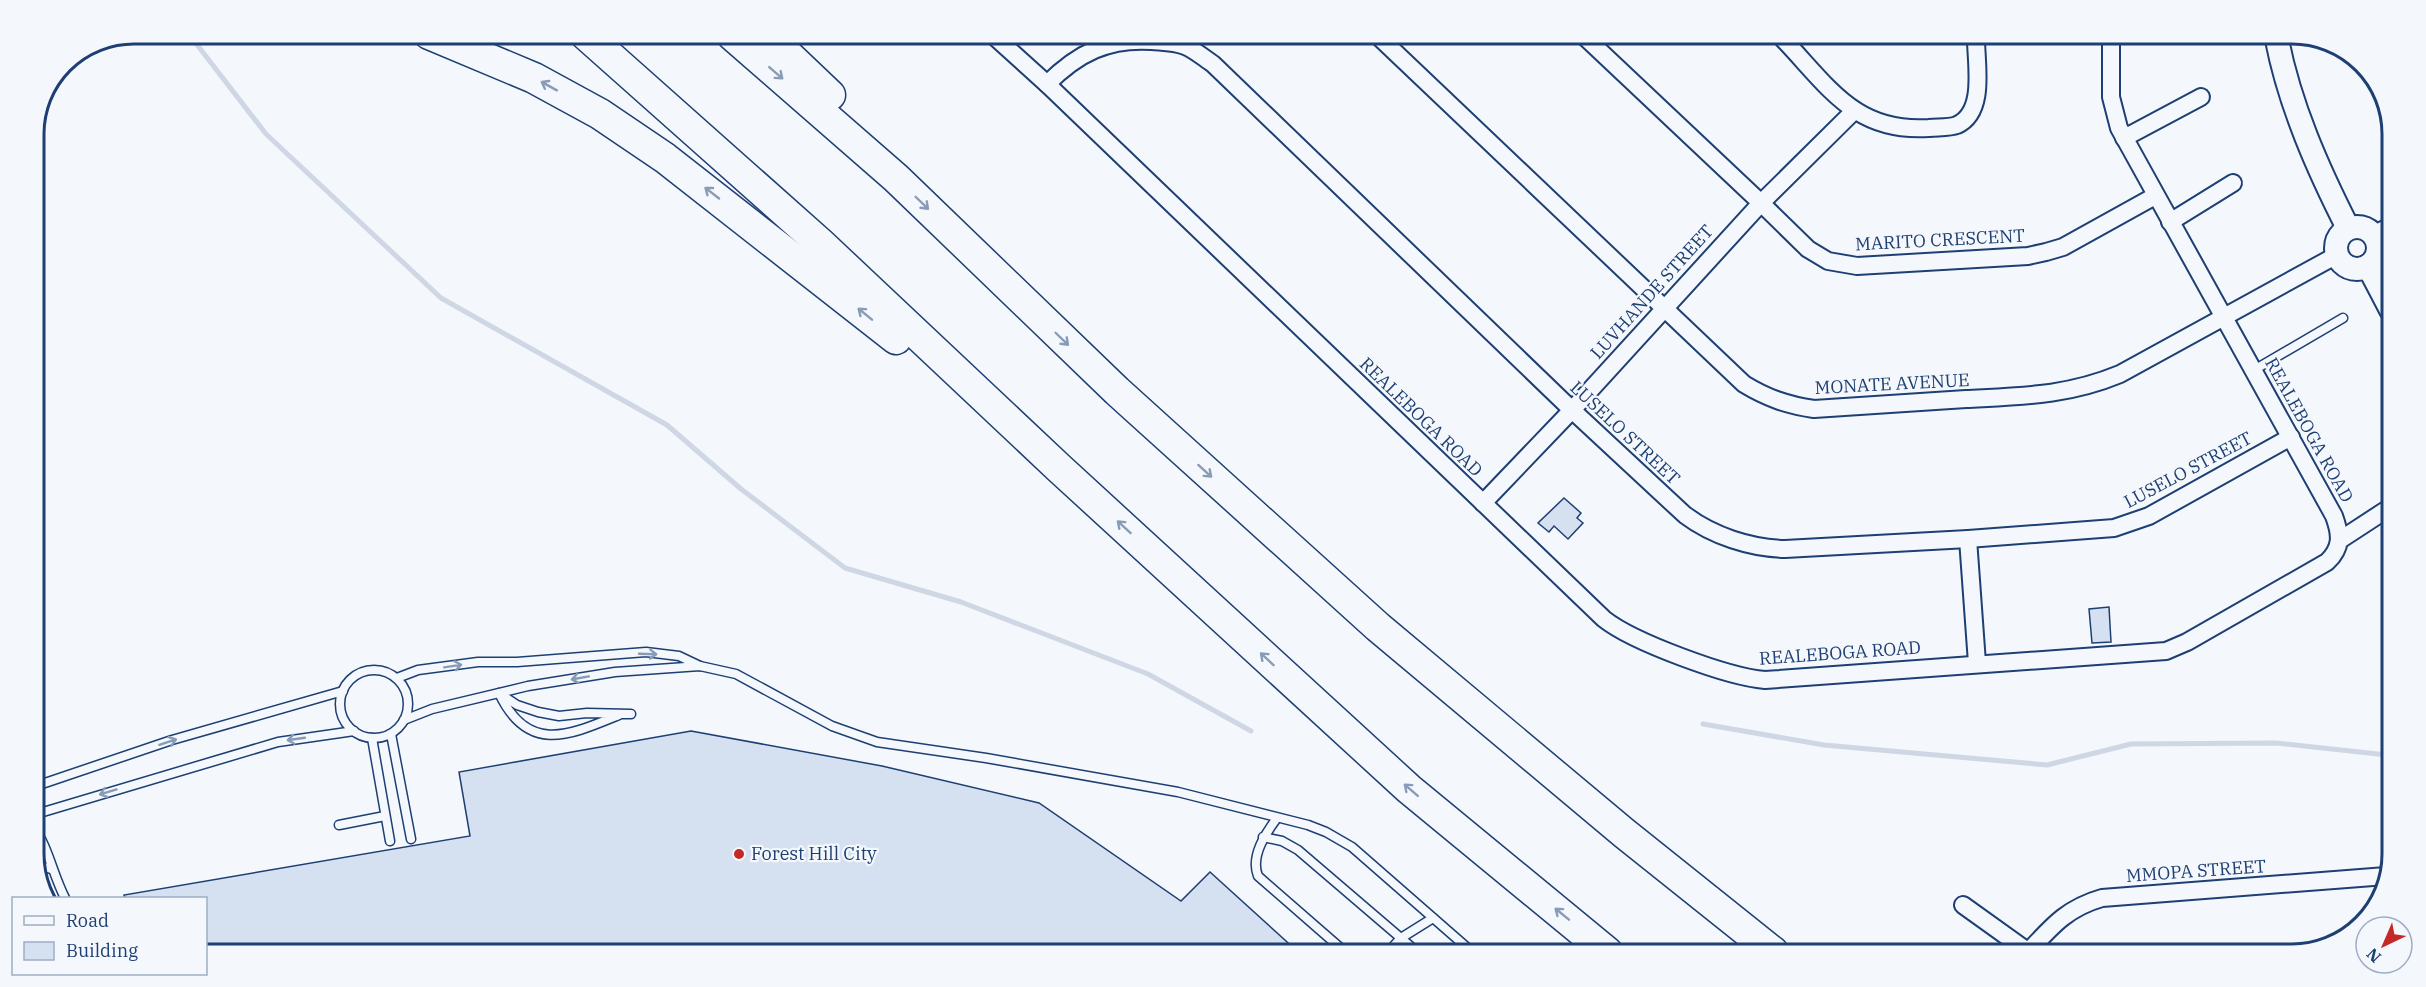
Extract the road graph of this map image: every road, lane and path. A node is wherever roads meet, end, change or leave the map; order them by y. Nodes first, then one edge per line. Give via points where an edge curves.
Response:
1 (453, 44) edge
2 (597, 44) edge
3 (742, 44) edge
4 (776, 44) edge
5 (1003, 44) edge
6 (1110, 44) edge
7 (1179, 44) edge
8 (1386, 44) edge
9 (1592, 44) edge
10 (1787, 44) edge
11 (1976, 44) edge
12 (2111, 44) edge
13 (2278, 44) edge
14 (1047, 84) junction
15 (2202, 97) dead end
16 (1854, 111) junction
17 (2124, 138) junction
18 (896, 178) junction
19 (2233, 183) dead end
20 (2155, 196) junction
21 (1761, 202) junction
22 (2170, 222) junction
23 (2348, 228) junction
24 (2382, 230) edge
25 (2382, 234) edge
26 (2337, 255) junction
27 (2368, 266) junction
28 (2382, 293) edge
29 (1664, 308) junction
30 (2225, 317) junction
31 (2343, 318) dead end
32 (2254, 370) junction
33 (1572, 410) junction
34 (2291, 437) junction
35 (1059, 468) junction
36 (1483, 503) junction
37 (2382, 513) edge
38 (1968, 539) junction
39 (2340, 540) junction
40 (1977, 663) junction
41 (700, 666) junction
42 (397, 678) junction
43 (343, 691) junction
44 (500, 693) junction
45 (631, 714) dead end
46 (619, 715) junction
47 (404, 720) junction
48 (354, 731) junction
49 (391, 734) junction
50 (856, 735) junction
51 (837, 736) dead end
52 (372, 738) junction
53 (44, 782) edge
54 (44, 812) edge
55 (385, 816) junction
56 (1277, 818) junction
57 (339, 825) dead end
58 (1263, 837) junction
59 (411, 839) dead end
60 (390, 841) dead end
61 (44, 847) edge
62 (45, 867) edge
63 (51, 869) junction
64 (2379, 877) edge
65 (65, 897) edge
66 (1963, 905) dead end
67 (1433, 918) junction
68 (1401, 938) junction
69 (1336, 944) edge
70 (1395, 944) edge
71 (1408, 944) edge
72 (1462, 944) edge
73 (1597, 944) edge
74 (1763, 944) edge
75 (2018, 944) edge
76 (2037, 944) edge

35 -> 1 highway via 665,158 600,114 534,78
2 - 35 highway via 820,243
3 -> 18 highway
4 - 18 highway via 857,123
5 - 14 street, REALEBOGA ROAD
6 - 14 street, LUSELO STREET via 1077,57
7 - 33 street, LUSELO STREET via 1213,64
8 - 29 street, MONATE AVENUE
9 - 21 street, MARITO CRESCENT
10 - 16 street
11 - 16 street via 1976,100 1963,121 1955,126 1899,128
12 - 17 street, REALEBOGA ROAD via 2111,97
13 - 23 street via 2307,139
14 - 36 street, REALEBOGA ROAD
15 - 17 street
16 - 21 street, LUVHANDE STREET
17 - 20 street, REALEBOGA ROAD
18 -> 74 highway via 1117,391 1378,627
19 - 22 street
20 - 21 street, MARITO CRESCENT via 2063,247 2046,252 1857,266 1828,261 1808,249
20 - 22 street, REALEBOGA ROAD
21 - 29 street, LUVHANDE STREET
22 - 30 street, REALEBOGA ROAD
23 - 24 street
23 - 26 street via 2337,240
25 - 27 street via 2375,258
26 - 27 street via 2350,268
26 - 30 street, MONATE AVENUE
27 - 28 street
29 - 30 street, MONATE AVENUE via 1744,384 1774,400 1814,409 2069,391 2120,374
29 - 33 street, LUVHANDE STREET
30 - 32 street, REALEBOGA ROAD
31 - 32 lane
32 - 34 street, REALEBOGA ROAD
33 - 36 street, LUVHANDE STREET
33 - 38 street, LUSELO STREET via 1685,515 1740,542 1785,549
34 - 38 street, LUSELO STREET via 2132,523 2114,528
34 - 39 street, REALEBOGA ROAD via 2334,516
73 -> 35 highway via 1409,789
36 - 40 street, REALEBOGA ROAD via 1612,625 1638,639 1740,676 1765,680
37 - 39 street
38 - 40 street
39 - 40 street, REALEBOGA ROAD via 2327,562 2174,648 2154,653
42 -> 41 lane via 418,670 478,662 646,652 679,656
41 -> 44 lane via 615,672
41 - 50 lane via 736,674
42 - 43 lane via 380,670 362,672
42 - 47 lane via 408,698
43 - 48 lane via 340,708
53 -> 43 lane via 172,740
44 - 46 lane via 517,705 559,716
44 - 46 lane via 505,705 528,730 547,735 587,728
44 - 47 lane via 432,709
45 - 46 lane
47 - 49 lane
48 - 52 lane
48 -> 54 lane via 278,742
49 - 52 lane
49 - 59 lane
50 - 51 lane
50 - 56 lane via 877,742 1178,792
52 - 55 lane
55 - 57 lane
55 - 60 lane
56 - 58 lane
56 - 67 lane via 1308,825 1341,839
58 - 68 lane via 1298,850
58 - 69 lane via 1256,860 1258,876
61 - 63 lane
62 - 63 lane
63 - 65 lane
64 - 76 street, MMOPA STREET via 2102,898 2068,912
66 - 75 street
67 - 68 lane
67 - 72 lane
68 - 70 lane
68 - 71 lane

